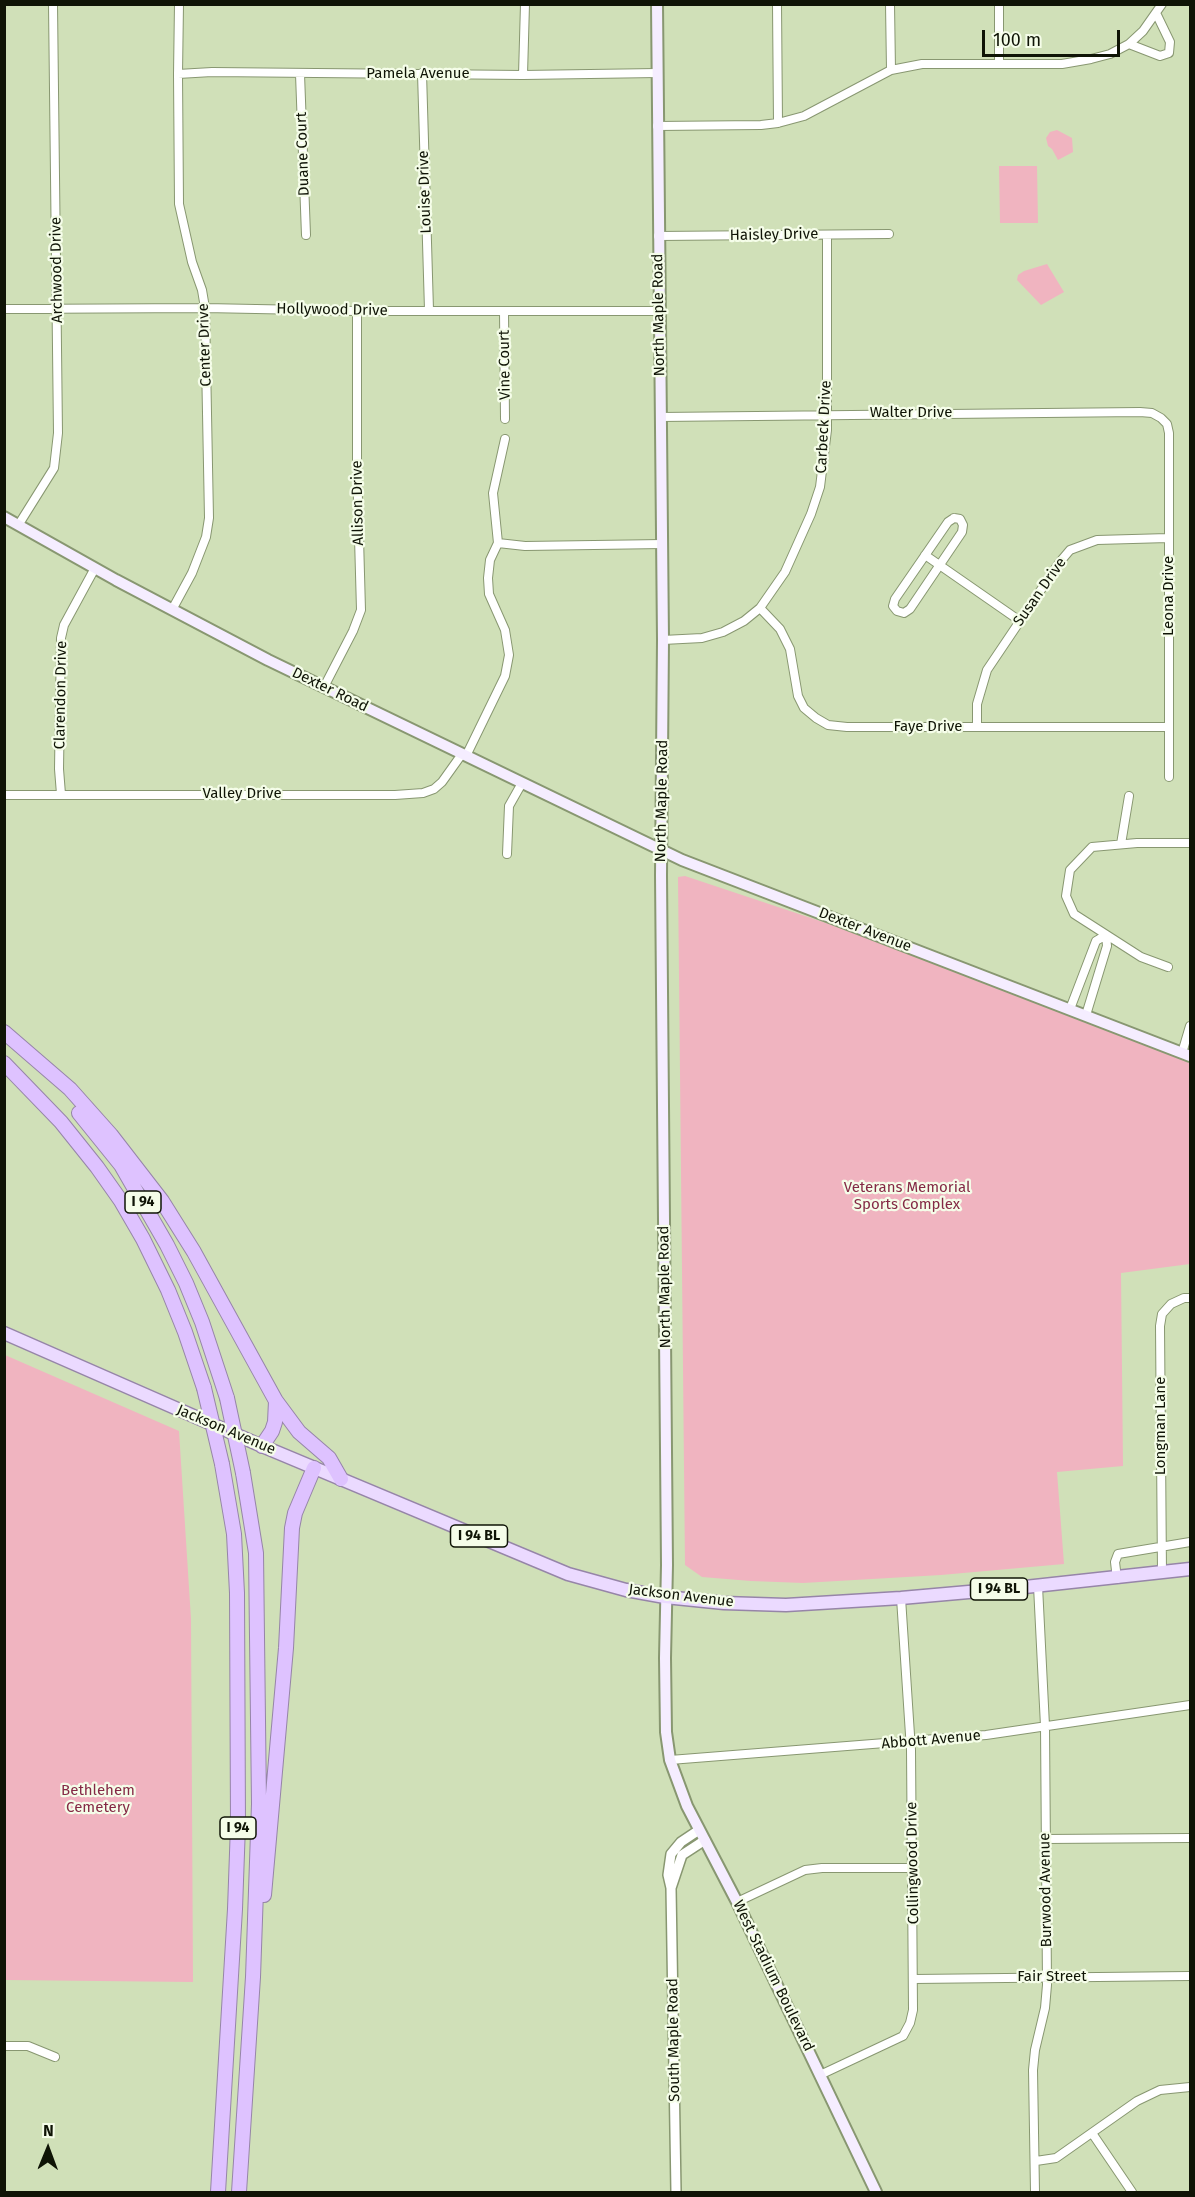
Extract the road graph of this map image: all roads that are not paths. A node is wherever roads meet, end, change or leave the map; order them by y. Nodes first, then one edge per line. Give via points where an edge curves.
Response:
1 (53, 4) edge
2 (179, 4) edge
3 (525, 4) edge
4 (657, 4) edge
5 (777, 4) edge
6 (890, 4) edge
7 (999, 4) edge
8 (1162, 4) edge
9 (1156, 13) junction
10 (1129, 44) junction
11 (999, 64) junction
12 (891, 70) junction
13 (422, 73) junction
14 (657, 73) junction
15 (178, 74) junction
16 (300, 74) junction
17 (523, 75) junction
18 (778, 123) junction
19 (657, 126) junction
20 (889, 234) dead end
21 (306, 235) dead end
22 (827, 235) junction
23 (658, 236) junction
24 (205, 308) junction
25 (4, 309) edge
26 (58, 310) junction
27 (429, 310) junction
28 (659, 310) junction
29 (357, 311) junction
30 (504, 312) junction
31 (827, 414) junction
32 (660, 417) junction
33 (1161, 418) joint
34 (505, 419) dead end
35 (505, 439) dead end
36 (4, 517) edge
37 (19, 524) junction
38 (1168, 538) junction
39 (498, 543) junction
40 (663, 544) junction
41 (925, 555) junction
42 (939, 566) junction
43 (95, 568) junction
44 (173, 608) junction
45 (760, 608) junction
46 (1020, 621) junction
47 (663, 640) junction
48 (324, 687) junction
49 (977, 726) junction
50 (1169, 727) junction
51 (464, 755) junction
52 (1169, 777) dead end
53 (522, 783) junction
54 (61, 794) junction
55 (4, 795) edge
56 (1129, 796) dead end
57 (1191, 843) edge
58 (1121, 844) junction
59 (661, 851) junction
60 (507, 854) dead end
61 (1106, 935) junction
62 (1168, 967) dead end
63 (1070, 1009) junction
64 (1086, 1015) junction
65 (1191, 1026) edge
66 (7, 1034) edge
67 (1186, 1054) edge
68 (4, 1063) edge
69 (4, 1070) edge
70 (27, 1085) junction
71 (1191, 1298) edge
72 (4, 1333) edge
73 (276, 1401) junction
74 (262, 1446) junction
75 (314, 1468) junction
76 (341, 1479) junction
77 (1191, 1542) edge
78 (1161, 1546) junction
79 (1191, 1569) edge
80 (1162, 1573) junction
81 (1117, 1579) junction
82 (1038, 1586) junction
83 (665, 1597) junction
84 (901, 1598) junction
85 (1191, 1705) edge
86 (1045, 1726) junction
87 (911, 1742) junction
88 (670, 1760) junction
89 (702, 1835) junction
90 (1191, 1838) edge
91 (1045, 1839) junction
92 (913, 1868) junction
93 (737, 1902) junction
94 (254, 1944) junction
95 (1191, 1976) edge
96 (1047, 1977) junction
97 (914, 1979) junction
98 (4, 2046) edge
99 (55, 2057) dead end
100 (820, 2075) junction
101 (1191, 2087) edge
102 (1092, 2133) junction
103 (1036, 2161) junction
104 (875, 2192) edge
105 (218, 2193) edge
106 (239, 2193) edge
107 (676, 2193) edge
108 (1035, 2193) edge
109 (1132, 2193) edge

1 - 26 street, Archwood Drive
2 - 15 street, Center Drive
3 - 17 street
4 - 14 main road, North Maple Road
5 - 18 street
6 - 12 street
7 - 11 street
8 - 9 street
9 - 10 street
9 - 10 street via 1170,42 1169,53 1160,56
10 - 11 street via 1110,54 1062,64
11 - 12 street via 922,64
12 - 18 street via 804,116
13 - 16 street, Pamela Avenue
13 - 17 street, Pamela Avenue
13 - 27 street, Louise Drive
14 - 17 street, Pamela Avenue
14 - 19 main road, North Maple Road
15 - 16 street, Pamela Avenue
15 - 24 street, Center Drive via 179,204
16 - 21 street, Duane Court
18 - 19 street
19 - 23 main road, North Maple Road
20 - 22 street, Haisley Drive
22 - 23 street, Haisley Drive
22 - 31 street, Carbeck Drive
23 - 28 main road, North Maple Road
24 - 26 street, Hollywood Drive
24 - 29 street, Hollywood Drive
24 - 44 street, Center Drive via 209,518 192,573
25 - 26 street, Hollywood Drive
26 - 37 street, Archwood Drive via 58,433 54,468
27 - 29 street, Hollywood Drive
27 - 30 street, Hollywood Drive
28 - 30 street, Hollywood Drive
28 - 32 main road, North Maple Road
29 - 48 street, Allison Drive via 361,610
30 - 34 street, Vine Court
31 - 32 street, Walter Drive
31 - 33 street, Walter Drive via 1140,412
31 - 45 street, Carbeck Drive via 824,463 814,505 785,572
32 - 40 main road, North Maple Road
33 - 38 street, Leona Drive via 1169,433
35 - 39 street via 493,493
36 - 37 main road, Dexter Road
37 - 43 main road, Dexter Road
38 - 46 street, Susan Drive via 1097,540 1070,550
38 - 50 street, Leona Drive
39 - 40 street
39 - 51 street via 490,560 489,594 505,630 509,655 505,676
40 - 47 main road, North Maple Road
41 - 42 street
41 - 42 street via 948,522 960,519 962,532
41 - 42 street via 895,599 893,606 897,611 904,613 910,609
42 - 46 street
43 - 44 main road, Dexter Road
43 - 54 street, Clarendon Drive via 61,638
44 - 48 main road, Dexter Road
45 - 47 street, Carbeck Drive via 723,632 702,638
45 - 49 street, Faye Drive via 780,630 790,649 798,696 804,708 828,725
46 - 49 street, Susan Drive via 987,670 977,704
47 - 59 main road, North Maple Road
48 - 51 main road, Dexter Road
49 - 50 street, Faye Drive
50 - 52 street, Leona Drive
51 - 53 main road, Dexter Road
51 - 54 street, Valley Drive via 442,782 423,793
53 - 59 main road, Dexter Road
53 - 60 street via 509,806
54 - 55 street, Valley Drive
56 - 58 street
57 - 58 street
58 - 61 street via 1092,847 1070,870 1066,896 1074,914
59 - 63 main road, Dexter Avenue
59 - 83 main road, North Maple Road
61 - 62 street via 1141,957
61 - 63 street via 1096,941
61 - 64 street via 1107,946
63 - 64 main road, Dexter Avenue
64 - 67 main road, Dexter Avenue
65 - 67 street
66 - 73 highway via 70,1089 162,1201
66 - 94 highway, I 94, bridge via 62,1092 121,1165 186,1283 227,1398 256,1565 259,1804
68 - 70 highway, I 94
69 - 70 highway
70 - 105 highway, I 94, bridge via 97,1167 143,1239 185,1332 204,1388 222,1464 234,1534 237,1593 238,1793
71 - 78 street, Longman Lane via 1171,1304 1162,1314 1160,1326
72 - 74 main road, Jackson Avenue / I 94 BL
73 - 74 highway via 275,1422
73 - 76 highway via 299,1432 329,1458
74 - 75 main road, Jackson Avenue / I 94 BL
75 - 76 main road, Jackson Avenue / I 94 BL
75 - 94 highway via 292,1528 265,1891
76 - 83 main road, Jackson Avenue / I 94 BL via 568,1574
77 - 78 street
78 - 80 street, Longman Lane
78 - 81 street via 1118,1554
79 - 80 main road, Jackson Avenue / I 94 BL
80 - 81 main road, Jackson Avenue / I 94 BL
81 - 82 main road, Jackson Avenue / I 94 BL
82 - 84 main road, Jackson Avenue / I 94 BL
82 - 86 street, Burwood Avenue
83 - 84 main road, Jackson Avenue / I 94 BL via 786,1605
83 - 88 main road via 666,1732
84 - 87 street, Collingwood Drive
85 - 86 street, Abbott Avenue
86 - 87 street, Abbott Avenue
86 - 91 street, Burwood Avenue
87 - 88 street, Abbott Avenue
87 - 92 street, Collingwood Drive
88 - 89 main road, West Stadium Boulevard
89 - 93 main road, West Stadium Boulevard
89 - 107 street, South Maple Road via 682,1856 671,1888
90 - 91 street
91 - 96 street, Burwood Avenue
92 - 93 street via 805,1870
92 - 97 street, Collingwood Drive
93 - 100 main road, West Stadium Boulevard
94 - 106 highway, I 94
95 - 96 street, Fair Street
96 - 97 street, Fair Street
96 - 103 street, Burwood Avenue via 1033,2070
97 - 100 street, Collingwood Drive via 913,2010 903,2036
98 - 99 street via 28,2046
100 - 104 main road, West Stadium Boulevard
101 - 102 street via 1160,2090
102 - 103 street via 1056,2158
102 - 109 street
103 - 108 street, Burwood Avenue

